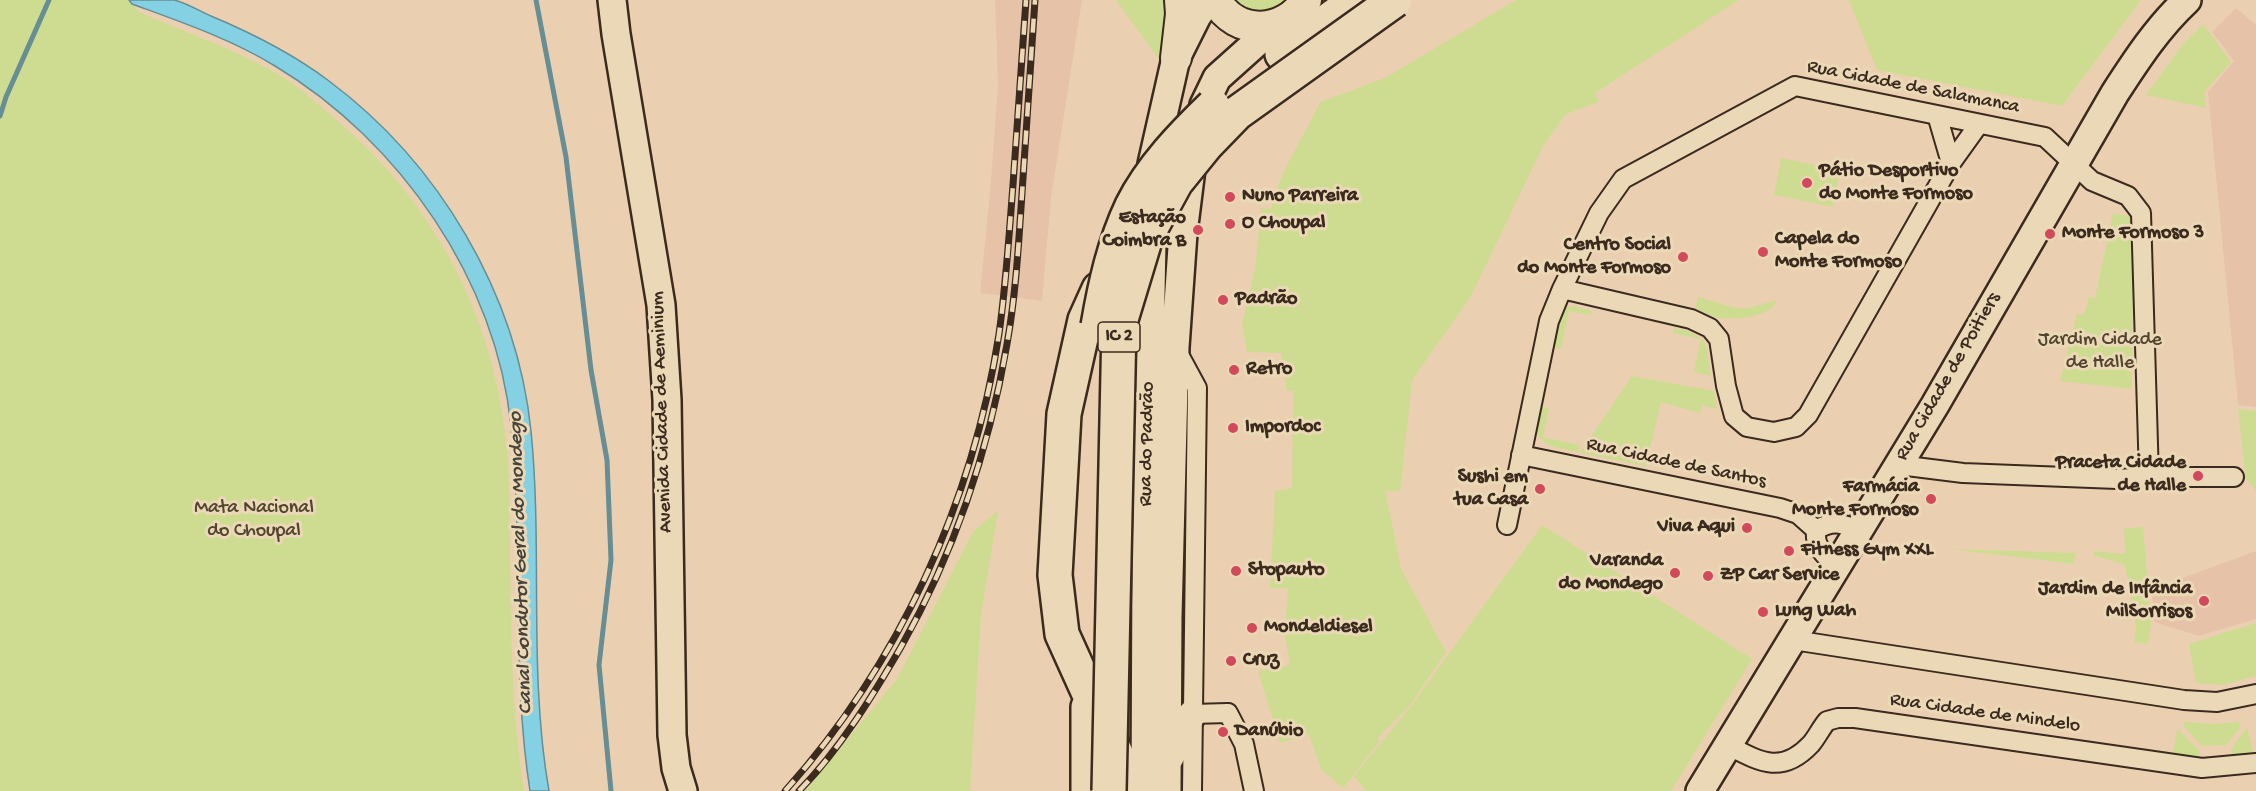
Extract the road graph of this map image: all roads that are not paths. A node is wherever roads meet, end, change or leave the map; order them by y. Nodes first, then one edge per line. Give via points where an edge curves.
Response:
1 (612, 0) edge
2 (1180, 0) edge
3 (1208, 0) edge
4 (1216, 0) edge
5 (1306, 0) edge
6 (1356, 0) edge
7 (1395, 0) edge
8 (2187, 0) edge
9 (1275, 26) junction
10 (1176, 58) junction
11 (1937, 115) junction
12 (1979, 124) junction
13 (1951, 163) junction
14 (2073, 164) junction
15 (1113, 257) junction
16 (1562, 289) junction
17 (1175, 347) junction
18 (1521, 455) junction
19 (1899, 465) junction
20 (2149, 477) junction
21 (2235, 477) dead end
22 (1507, 525) dead end
23 (1816, 530) junction
24 (1859, 530) junction
25 (1837, 567) junction
26 (1793, 640) junction
27 (2256, 694) edge
28 (1192, 714) junction
29 (1729, 746) junction
30 (2256, 763) edge
31 (1166, 764) junction
32 (683, 791) edge
33 (1088, 791) edge
34 (1109, 791) edge
35 (1133, 791) edge
36 (1145, 791) edge
37 (1167, 791) edge
38 (1192, 791) edge
39 (1254, 791) edge
40 (1700, 791) edge

1 - 32 street, Avenida Cidade de Aeminium via 661,305 667,400 672,735
2 - 10 main road
3 - 10 street, Rua do Padrão
4 - 9 main road via 1230,18 1244,25
5 - 9 main road via 1294,15
6 - 15 highway, IC 2, bridge via 1222,98 1189,129 1132,205
7 - 34 highway, IC 2, bridge via 1237,113 1176,182 1146,237 1119,327
8 - 14 street, Rua Cidade de Poitiers via 2144,48
9 - 17 street, Rua do Padrão via 1217,78 1204,105 1191,169
10 - 36 street, Rua do Padrão via 1152,164
11 - 12 street, Rua Cidade de Salamanca
11 - 13 street
11 - 16 street, Rua Cidade de Salamanca via 1795,86 1623,179 1599,213
12 - 13 street
12 - 14 street, Rua Cidade de Salamanca via 2045,137
13 - 16 street via 1808,415 1796,427 1774,432 1747,427 1734,416 1719,339 1710,328
14 - 19 street, Rua Cidade de Poitiers
14 - 20 street, Rua Cidade de Salamanca via 2092,181 2128,196 2141,213
15 - 33 highway, IC 2, bridge via 1098,325
15 - 35 highway, bridge via 1085,320 1064,414 1055,575 1062,634
16 - 18 street, Rua Cidade de Salamanca via 1549,321
17 - 28 street, Rua do Padrão via 1197,388
17 - 31 street, Rua do Padrão
18 - 22 street, Rua Cidade de Salamanca
18 - 23 street, Rua Cidade de Santos via 1780,508 1798,514
19 - 20 street via 1963,473
19 - 24 street, Rua Cidade de Poitiers
20 - 21 street
23 - 24 street via 1828,523 1843,523
23 - 25 street via 1815,540 1821,552
24 - 25 street, Rua Cidade de Poitiers
25 - 26 street, Rua Cidade de Poitiers
26 - 27 street via 2184,699 2217,702
26 - 29 street, Rua Cidade de Poitiers
28 - 31 street
28 - 38 street, Rua do Padrão
28 - 39 street via 1228,713 1245,744
29 - 30 street, Rua Cidade de Mindelo via 1762,763 1784,762 1812,743 1827,721 1855,718 2202,768
29 - 40 street, Rua Cidade de Poitiers
31 - 37 street, Rua do Padrão

